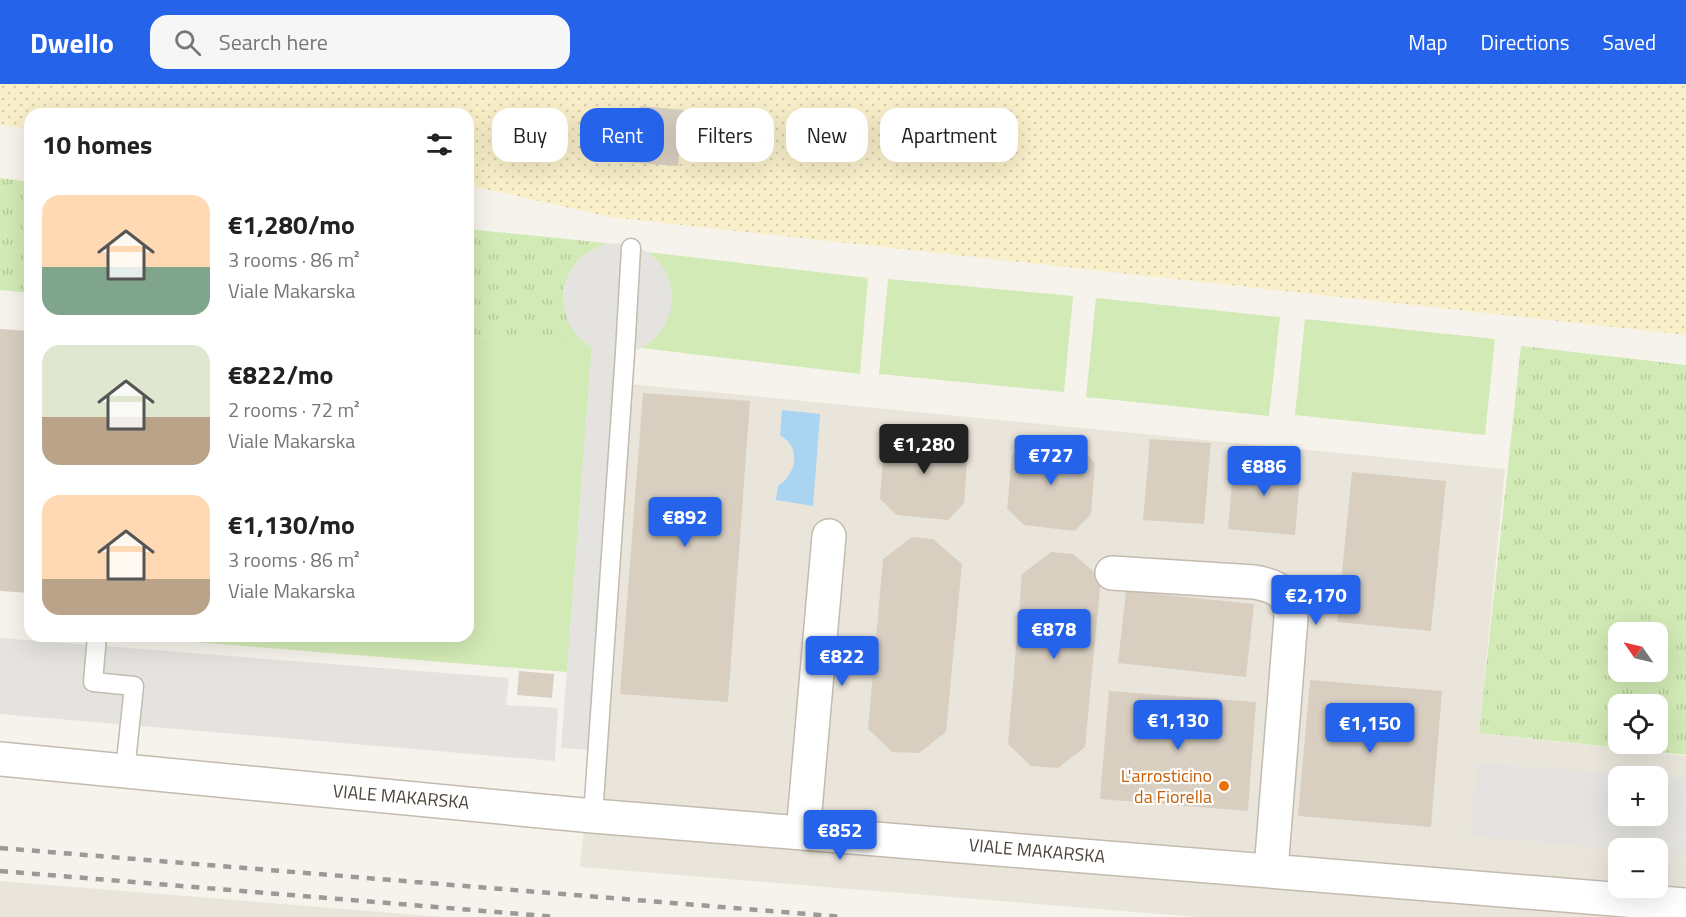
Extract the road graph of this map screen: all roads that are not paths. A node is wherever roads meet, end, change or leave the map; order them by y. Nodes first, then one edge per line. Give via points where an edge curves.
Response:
1 (630, 248) dead end
2 (829, 536) dead end
3 (1112, 573) dead end
4 (96, 642) edge
5 (0, 759) edge
6 (125, 771) junction
7 (593, 816) junction
8 (803, 832) junction
9 (1271, 870) junction
10 (1686, 905) edge

1 - 7 lane
2 - 8 street
3 - 9 street via 1254,582 1277,588 1287,599 1291,618
4 - 6 lane via 93,682 134,686
5 - 6 street, VIALE MAKARSKA
6 - 7 street, VIALE MAKARSKA
7 - 8 street, VIALE MAKARSKA
8 - 9 street, VIALE MAKARSKA
9 - 10 street, VIALE MAKARSKA

